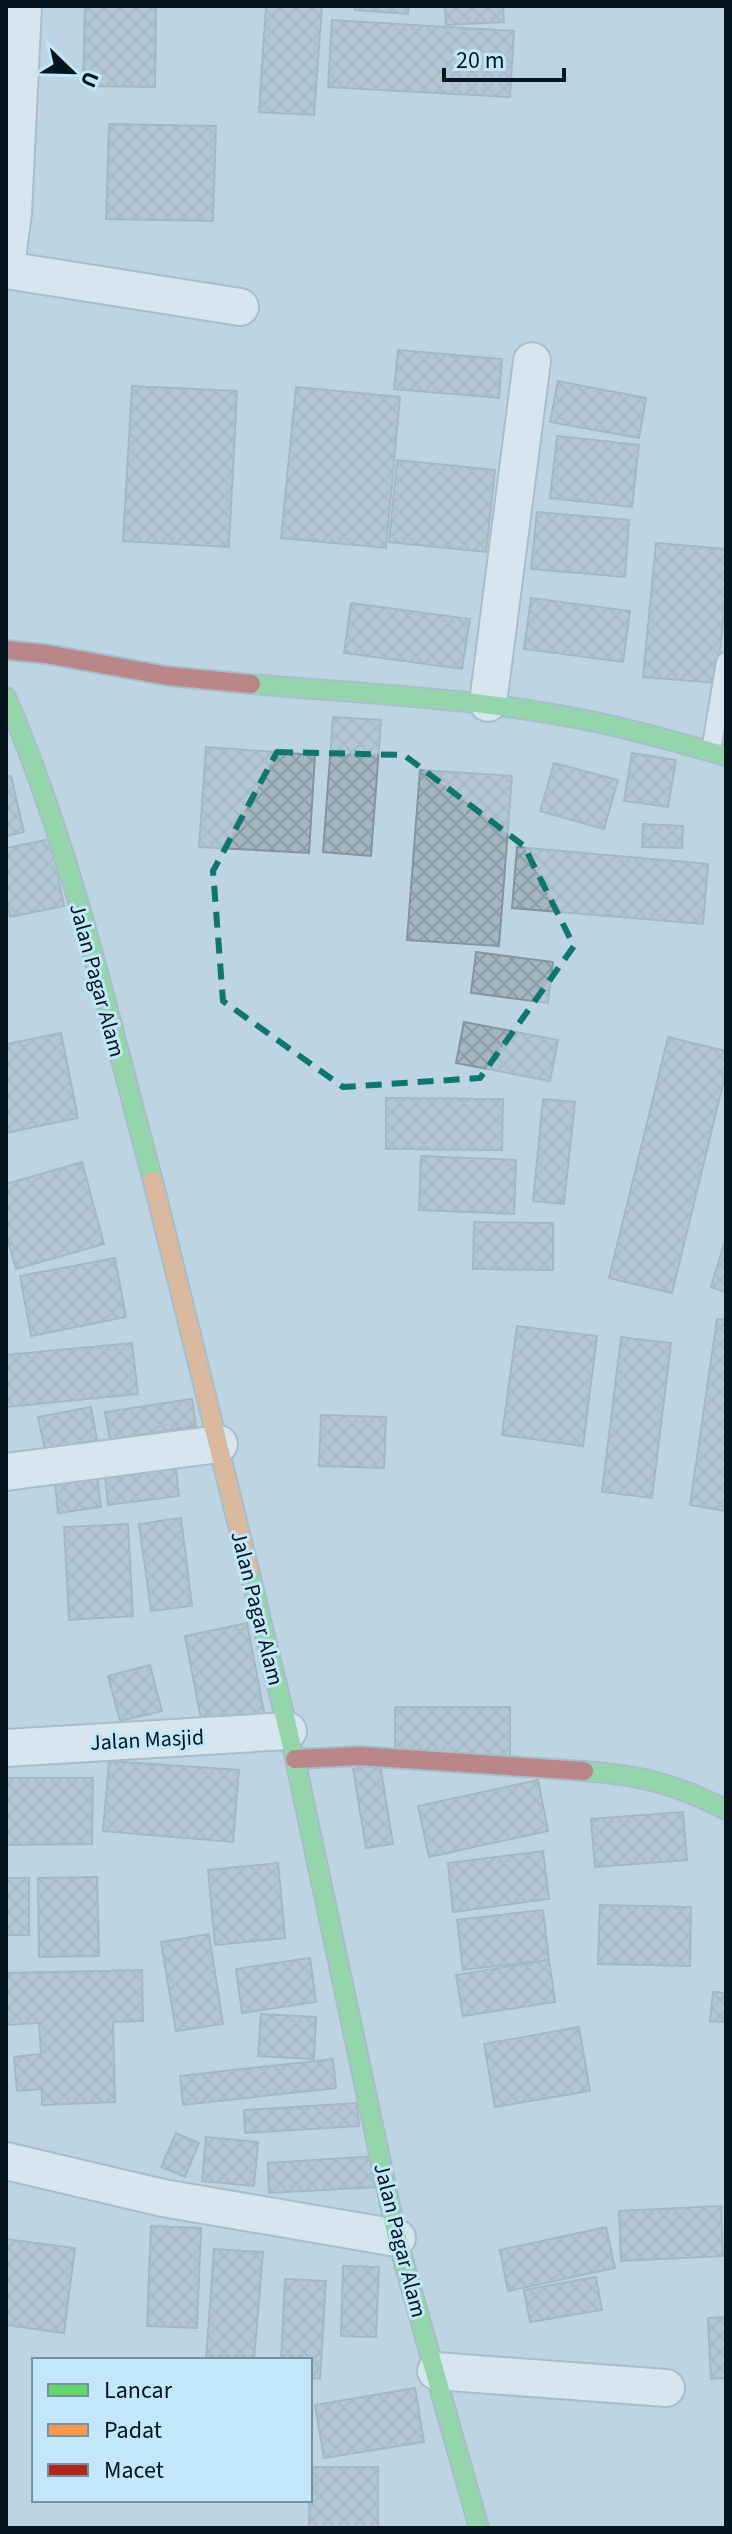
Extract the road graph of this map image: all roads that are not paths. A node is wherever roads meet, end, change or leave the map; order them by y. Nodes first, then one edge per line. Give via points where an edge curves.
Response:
1 (23, 6) edge
2 (6, 268) edge
3 (240, 307) dead end
4 (532, 361) dead end
5 (6, 650) edge
6 (726, 662) edge
7 (6, 697) edge
8 (488, 703) junction
9 (719, 753) edge
10 (19, 762) edge
11 (219, 1444) junction
12 (6, 1472) edge
13 (292, 1745) junction
14 (6, 1748) edge
15 (726, 1810) edge
16 (6, 2161) edge
17 (397, 2238) junction
18 (436, 2371) junction
19 (666, 2388) dead end
20 (479, 2528) edge

1 - 2 street
2 - 3 street
4 - 8 street
5 - 8 street via 167,676
6 - 9 lane
7 - 10 street, Jalan Pagar Alam
8 - 9 street via 587,718
10 - 11 street, Jalan Pagar Alam via 58,832
11 - 12 street
11 - 13 street, Jalan Pagar Alam
13 - 14 street, Jalan Masjid
13 - 15 street via 360,1756 655,1778
13 - 17 street, Jalan Pagar Alam
16 - 17 street via 163,2198
17 - 18 street, Jalan Pagar Alam
18 - 19 street
18 - 20 street, Jalan Pagar Alam

